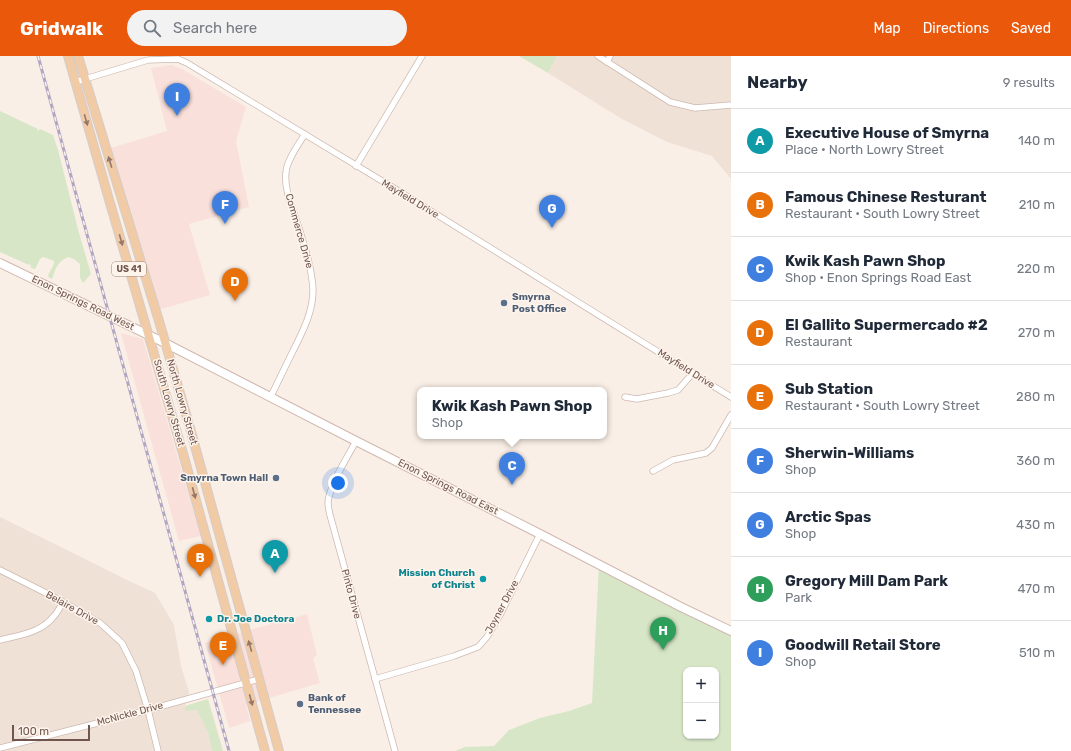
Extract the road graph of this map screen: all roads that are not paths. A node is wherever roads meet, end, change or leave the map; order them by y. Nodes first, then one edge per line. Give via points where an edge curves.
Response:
1 (68, 56) edge
2 (78, 56) edge
3 (422, 56) edge
4 (598, 56) edge
5 (610, 56) edge
6 (607, 62) junction
7 (85, 80) junction
8 (75, 82) junction
9 (731, 105) edge
10 (305, 134) junction
11 (356, 166) junction
12 (0, 263) edge
13 (149, 335) junction
14 (165, 343) junction
15 (693, 373) junction
16 (271, 396) junction
17 (731, 397) edge
18 (625, 398) dead end
19 (731, 415) edge
20 (356, 441) junction
21 (198, 456) junction
22 (184, 457) junction
23 (653, 471) dead end
24 (540, 534) junction
25 (0, 570) edge
26 (237, 598) junction
27 (63, 602) junction
28 (224, 602) junction
29 (731, 631) edge
30 (0, 640) edge
31 (375, 679) junction
32 (259, 680) junction
33 (247, 683) junction
34 (148, 710) junction
35 (0, 748) edge
36 (158, 751) edge
37 (265, 751) edge
38 (279, 751) edge
39 (395, 751) edge

1 - 8 main road, South Lowry Street / US 41
2 - 7 main road, North Lowry Street / US 41
3 - 11 street
4 - 6 street
5 - 6 street
6 - 9 street via 670,102 696,108
7 - 8 street, Mayfield Drive
7 - 10 street, Mayfield Drive via 148,60 178,59
14 -> 7 main road, North Lowry Street / US 41
8 -> 13 main road, South Lowry Street / US 41
10 - 11 street, Mayfield Drive
10 - 16 street, Commerce Drive via 294,151 286,171 286,185 310,268 312,304 308,321
11 - 15 street, Mayfield Drive
12 - 13 street, Enon Springs Road West
13 - 14 street, Enon Springs Road West
13 - 22 main road, South Lowry Street / US 41
14 - 16 street, Enon Springs Road East
14 - 21 main road, North Lowry Street / US 41
15 - 17 street, Mayfield Drive
15 - 18 street via 678,390 637,399
16 - 20 street, Enon Springs Road East
19 - 23 street via 712,448 706,453 673,460
20 - 24 street, Enon Springs Road East
20 - 31 street, Pinto Drive via 334,483 328,503
21 - 22 main road
21 - 26 main road, North Lowry Street / US 41
22 -> 28 main road, South Lowry Street / US 41
24 - 29 street, Enon Springs Road East
24 - 31 street, Joyner Drive via 501,613 478,647
25 - 27 street, Belaire Drive
26 - 28 main road
32 -> 26 main road, North Lowry Street / US 41
27 - 30 street via 54,616 40,628
27 - 34 street, Belaire Drive via 100,623 122,643 136,671
28 - 33 main road, South Lowry Street / US 41
31 - 39 street, Pinto Drive
32 - 33 street, McNickle Drive
32 - 38 main road, North Lowry Street / US 41
33 - 34 street, McNickle Drive
33 -> 37 main road, South Lowry Street / US 41
34 - 35 street, McNickle Drive
34 - 36 street, Belaire Drive

